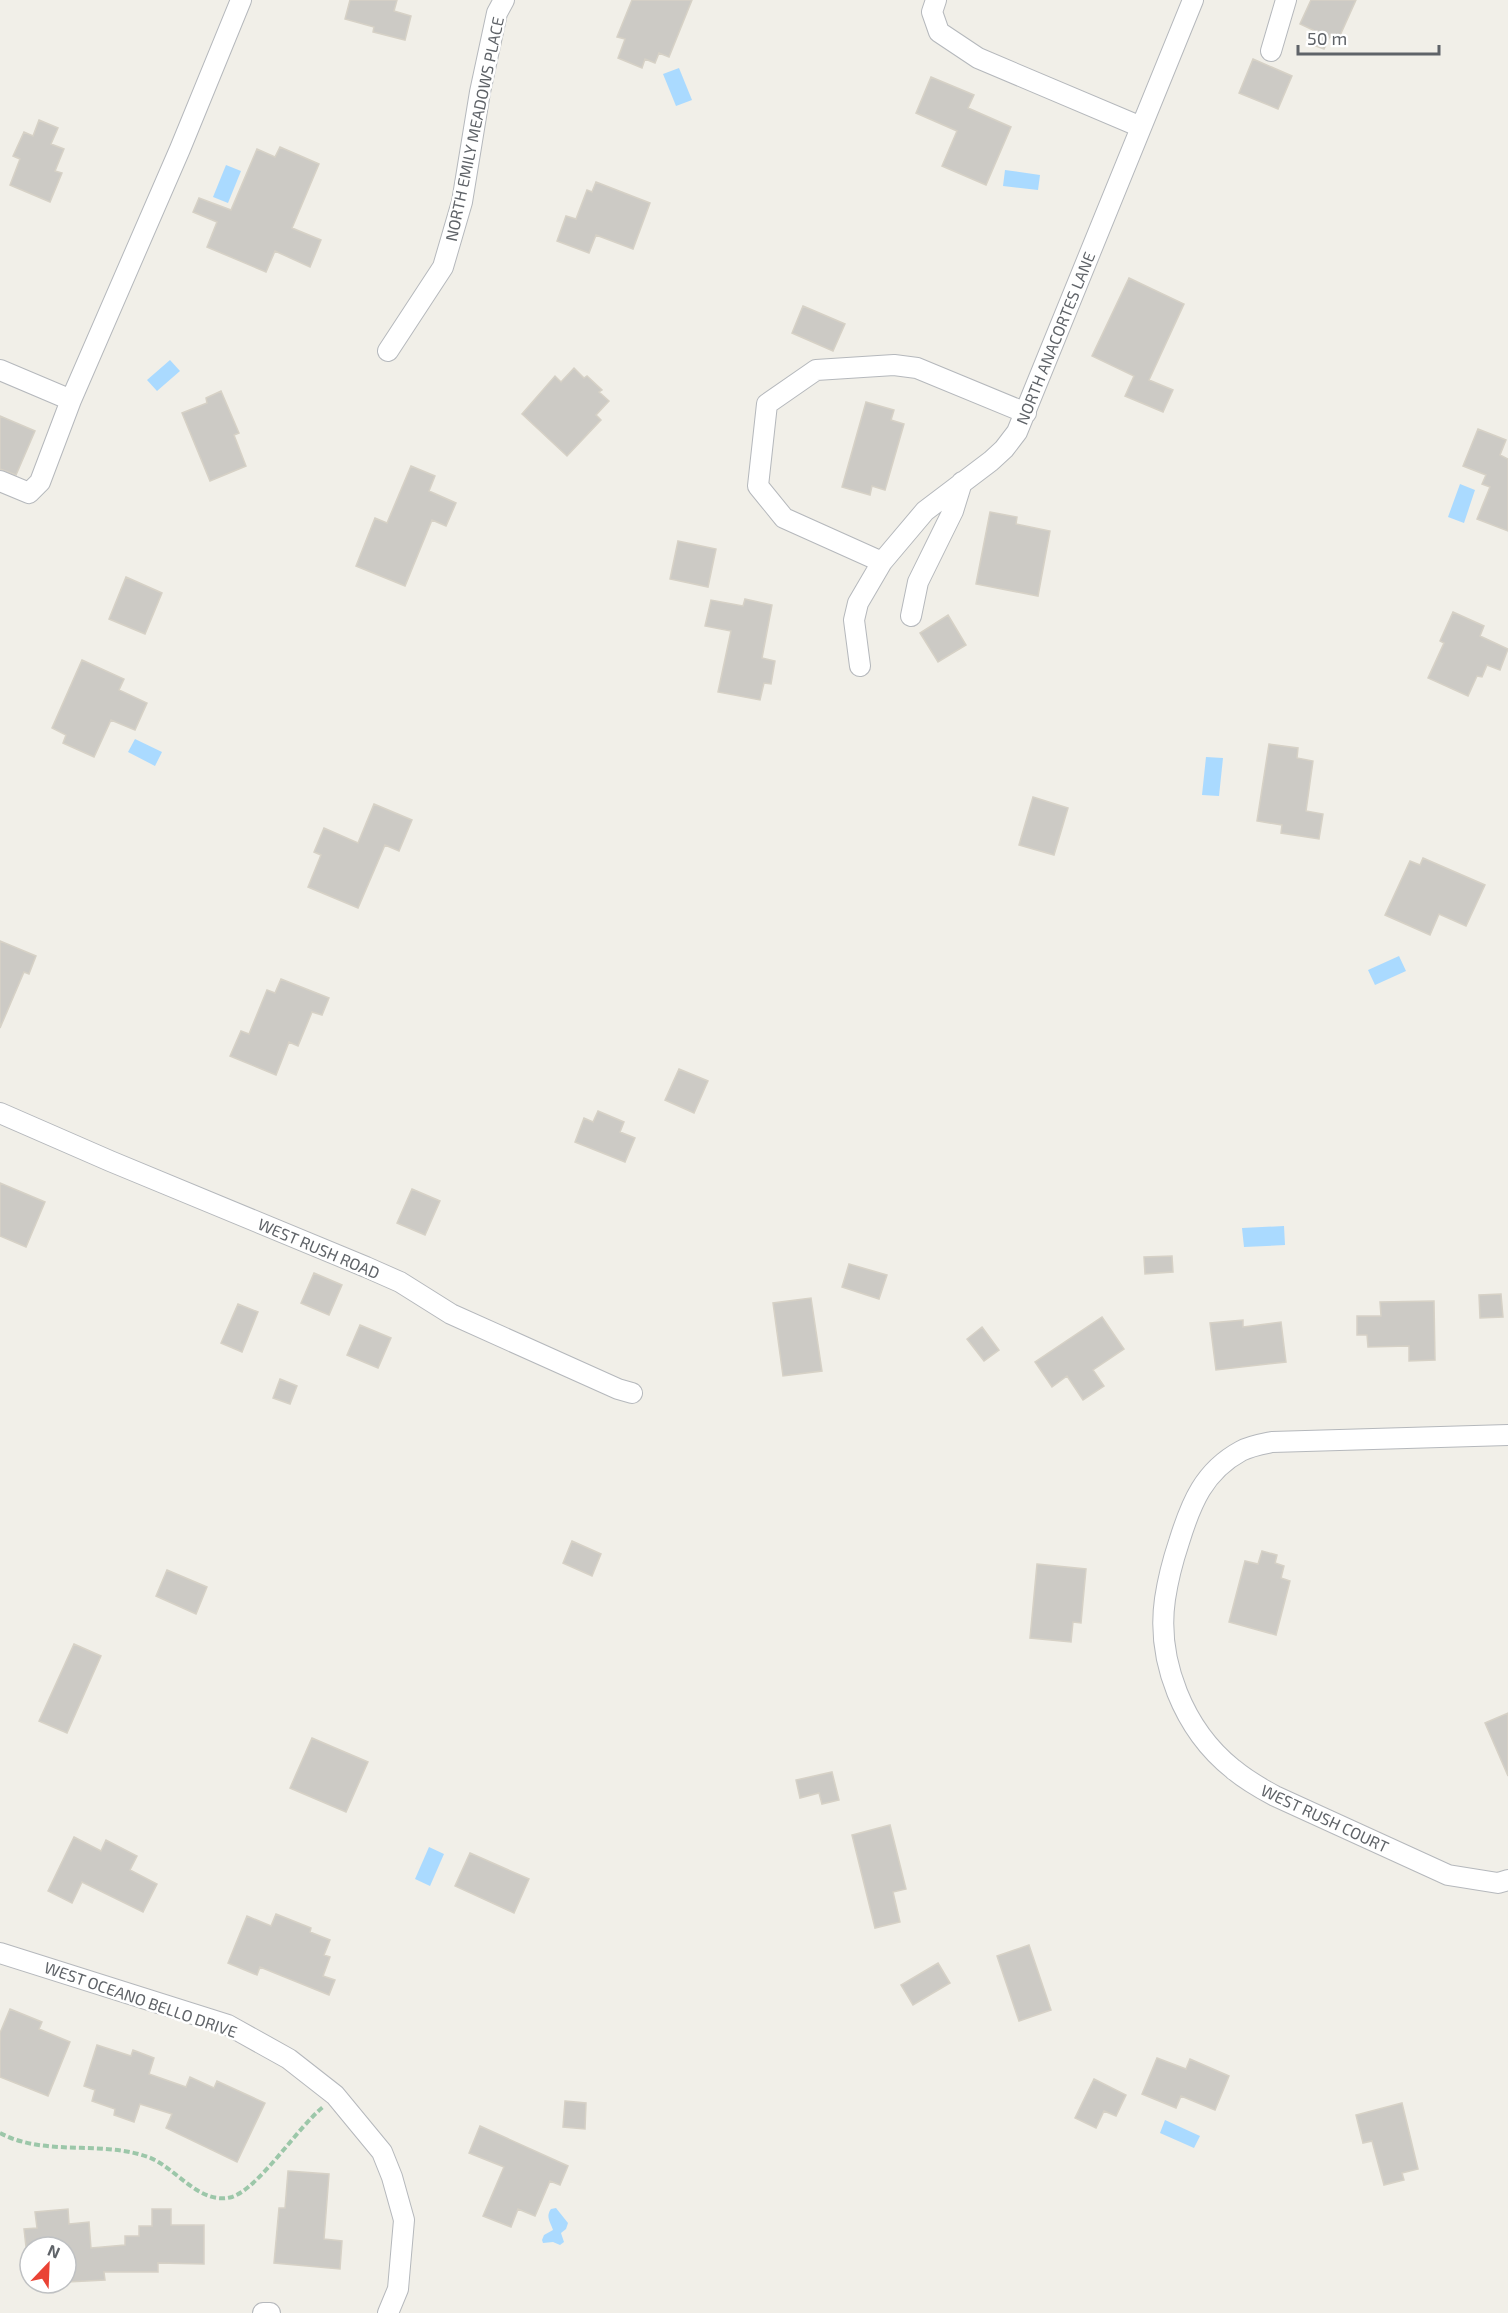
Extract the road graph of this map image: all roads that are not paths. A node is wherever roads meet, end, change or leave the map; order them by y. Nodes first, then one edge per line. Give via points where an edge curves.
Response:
1 (241, 0) edge
2 (504, 0) edge
3 (936, 0) edge
4 (1193, 0) edge
5 (1286, 0) edge
6 (1271, 51) dead end
7 (1141, 127) junction
8 (388, 351) dead end
9 (0, 370) edge
10 (71, 400) junction
11 (1026, 413) junction
12 (0, 481) edge
13 (962, 482) junction
14 (882, 562) junction
15 (911, 616) dead end
16 (860, 666) dead end
17 (0, 1113) edge
18 (632, 1393) dead end
19 (1508, 1435) edge
20 (1508, 1880) edge
21 (0, 1953) edge
22 (263, 2313) edge
23 (270, 2313) edge
24 (388, 2313) edge

1 - 10 street
2 - 8 street, NORTH EMILY MEADOWS PLACE via 497,13 480,92 462,202 443,267
3 - 7 street via 932,12 939,32 978,58
4 - 7 street, NORTH ANACORTES LANE
5 - 6 street
7 - 11 street, NORTH ANACORTES LANE
9 - 10 street
10 - 12 street via 40,482 29,493
11 - 13 street, NORTH ANACORTES LANE via 1004,449
11 - 14 street via 917,368 894,365 816,370 767,404 758,486 784,518
13 - 14 street, NORTH ANACORTES LANE via 925,511
13 - 15 street via 953,511 918,582
14 - 16 street, NORTH ANACORTES LANE via 858,603 854,620
17 - 18 street, WEST RUSH ROAD via 400,1282 451,1314
19 - 20 street, WEST RUSH COURT via 1272,1442 1242,1450 1210,1474 1189,1510 1171,1566 1164,1634 1178,1695 1196,1728 1216,1754 1246,1779 1448,1875 1498,1883
21 - 24 street, WEST OCEANO BELLO DRIVE via 228,2025 289,2060 334,2095 382,2152 404,2220 398,2289
22 - 23 street

